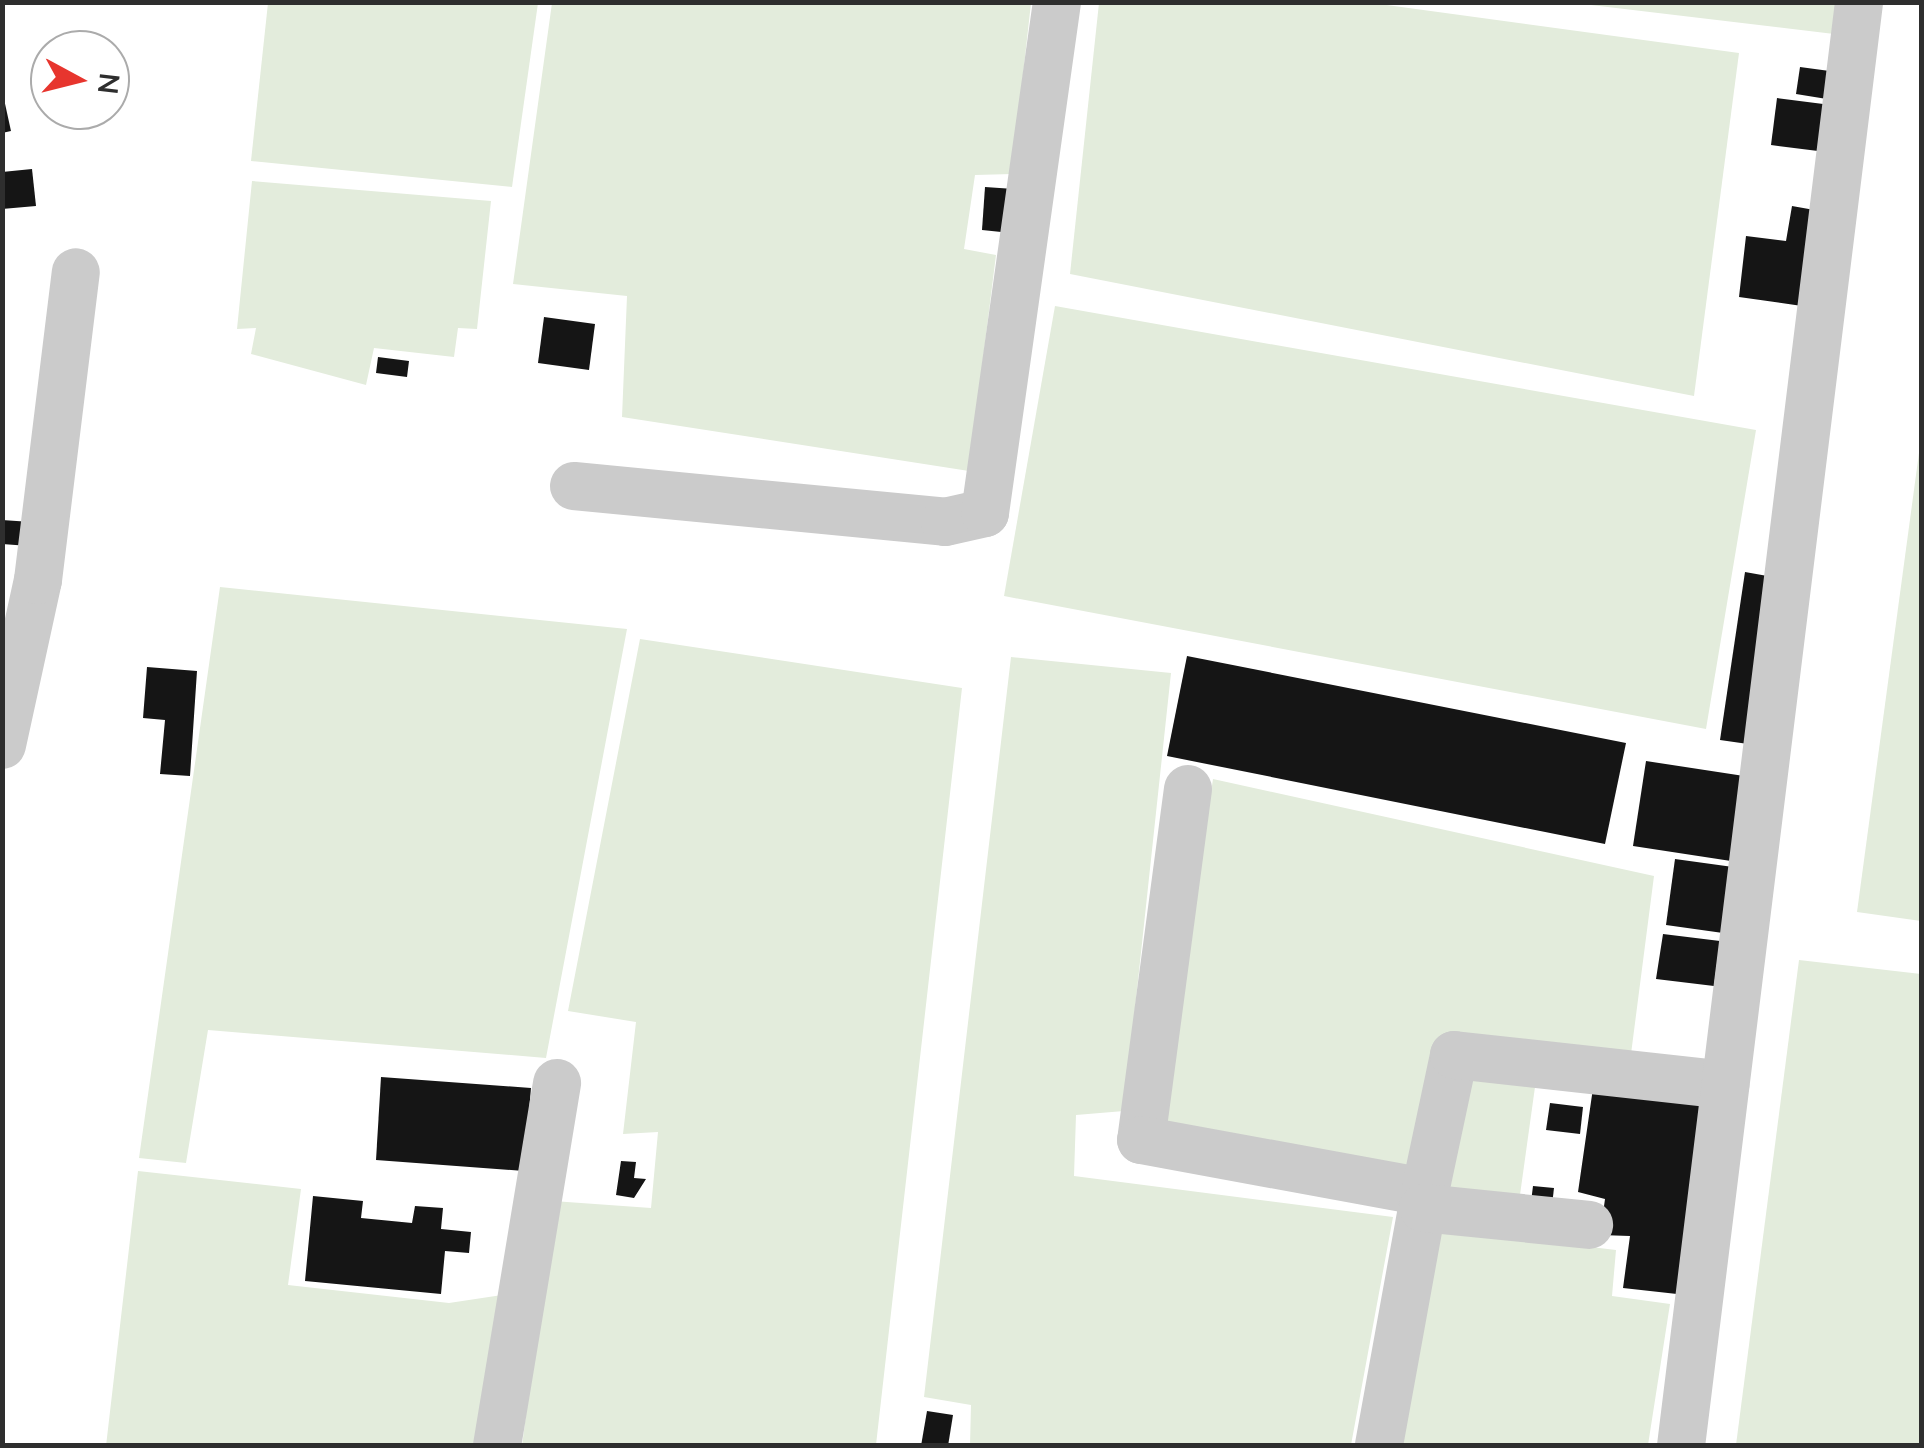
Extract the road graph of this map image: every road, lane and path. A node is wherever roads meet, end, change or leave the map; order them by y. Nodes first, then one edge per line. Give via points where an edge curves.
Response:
1 (1057, 2) edge
2 (1860, 2) edge
3 (76, 272) dead end
4 (574, 486) dead end
5 (2, 745) edge
6 (1188, 790) dead end
7 (557, 1083) dead end
8 (1725, 1085) junction
9 (1424, 1200) junction
10 (1589, 1225) dead end
11 (497, 1446) edge
12 (1379, 1446) edge
13 (1681, 1446) edge

1 - 4 street via 984,513 946,522
2 - 8 street
3 - 5 street via 38,580
6 - 9 street via 1142,1140
7 - 11 street
8 - 9 street via 1454,1055
8 - 13 street
9 - 10 street
9 - 12 street

